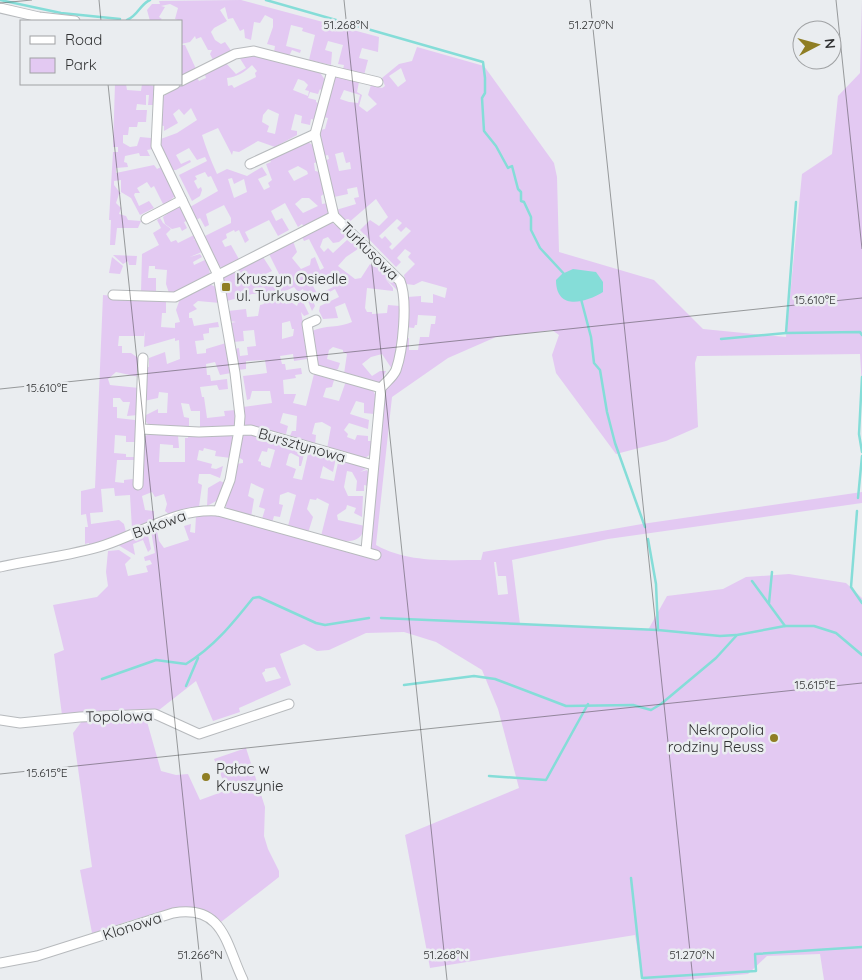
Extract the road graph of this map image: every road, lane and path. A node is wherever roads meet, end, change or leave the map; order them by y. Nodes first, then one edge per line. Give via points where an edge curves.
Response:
1 (0, 8) edge
2 (66, 20) edge
3 (332, 71) junction
4 (182, 80) edge
5 (378, 82) dead end
6 (159, 88) edge
7 (315, 134) junction
8 (250, 164) dead end
9 (182, 200) junction
10 (334, 216) junction
11 (146, 218) dead end
12 (218, 275) junction
13 (113, 295) dead end
14 (316, 320) dead end
15 (143, 358) dead end
16 (381, 388) junction
17 (141, 429) junction
18 (239, 430) junction
19 (373, 465) junction
20 (138, 485) dead end
21 (218, 511) junction
22 (366, 550) junction
23 (376, 555) dead end
24 (0, 567) edge
25 (289, 704) dead end
26 (0, 720) edge
27 (0, 964) edge
28 (244, 980) edge

1 - 2 street
3 - 4 street via 254,51 233,55
3 - 5 street
3 - 7 street, Turkusowa
6 - 9 street via 156,146
7 - 8 street
7 - 10 street, Turkusowa
9 - 11 street
9 - 12 street
10 - 12 street
10 - 16 street, Turkusowa via 400,281 404,291 400,355 393,375
12 - 13 street via 174,297
12 - 18 street via 235,374
14 - 16 street via 307,324 314,370
15 - 17 street
16 - 19 street, Turkusowa
17 - 18 street, Bursztynowa
17 - 20 street
18 - 19 street, Bursztynowa via 251,430
18 - 21 street via 230,480
19 - 22 street, Turkusowa
21 - 22 street, Bukowa
21 - 24 street, Bukowa via 180,514 105,545
22 - 23 street, Bukowa
25 - 26 street, Topolowa via 199,734 155,714 20,723
27 - 28 street, Klonowa via 38,956 183,911 196,912 217,923

